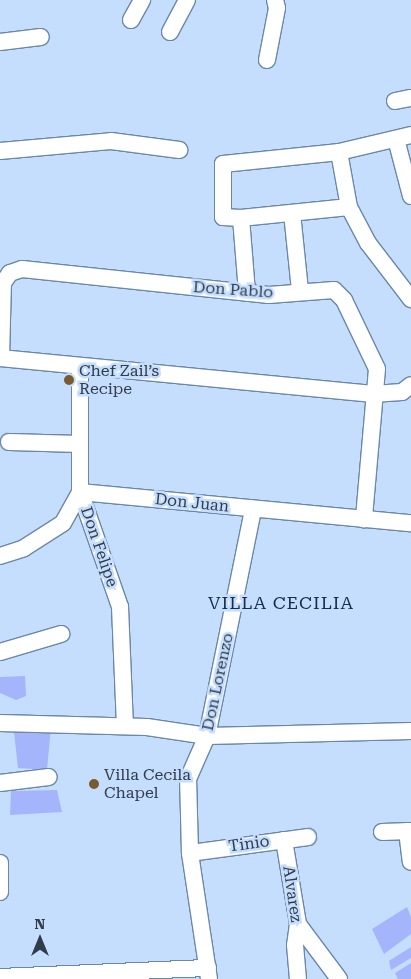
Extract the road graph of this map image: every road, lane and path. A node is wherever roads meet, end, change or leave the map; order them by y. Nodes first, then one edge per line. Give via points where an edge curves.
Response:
1 (142, 0) edge
2 (187, 0) edge
3 (275, 0) edge
4 (132, 20) dead end
5 (170, 32) dead end
6 (41, 37) dead end
7 (0, 42) edge
8 (268, 60) dead end
9 (404, 137) edge
10 (0, 150) edge
11 (179, 150) dead end
12 (339, 152) junction
13 (411, 196) edge
14 (349, 207) junction
15 (292, 213) junction
16 (241, 218) junction
17 (300, 290) junction
18 (247, 293) junction
19 (411, 299) edge
20 (1, 358) edge
21 (80, 367) junction
22 (411, 385) edge
23 (373, 394) junction
24 (9, 442) dead end
25 (80, 444) junction
26 (80, 492) junction
27 (253, 509) junction
28 (364, 519) junction
29 (411, 523) edge
30 (0, 556) edge
31 (61, 634) dead end
32 (0, 652) edge
33 (0, 723) edge
34 (125, 726) junction
35 (411, 731) edge
36 (207, 736) junction
37 (49, 777) dead end
38 (0, 783) edge
39 (409, 831) edge
40 (382, 832) dead end
41 (308, 836) dead end
42 (284, 840) junction
43 (190, 853) junction
44 (411, 862) edge
45 (0, 863) edge
46 (0, 892) edge
47 (298, 924) junction
48 (208, 973) edge
49 (0, 977) edge
50 (298, 979) edge
51 (340, 979) edge

1 - 4 street
2 - 5 street
3 - 8 street via 277,8
6 - 7 street
9 - 12 street
9 - 13 street
10 - 11 street via 111,141
12 - 14 street
12 - 16 street via 222,164 223,217
14 - 15 street
14 - 19 street via 368,243
15 - 16 street
15 - 17 street
16 - 18 street
17 - 18 street, Don Pablo via 269,295
17 - 23 street, Don Pablo via 334,290 344,300 377,369
18 - 20 street, Don Pablo via 22,269 10,273 3,283
20 - 21 street
21 - 23 street
21 - 25 street, Don Felipe
22 - 23 street via 402,392
23 - 28 street, Don Pablo
24 - 25 street
25 - 26 street, Don Felipe
26 - 27 street, Don Juan
26 - 30 street via 62,523 24,548
26 - 34 street, Don Felipe via 120,607
27 - 28 street, Don Juan
27 - 36 street, Don Lorenzo
28 - 29 street, Don Juan
31 - 32 street
33 - 34 street
34 - 36 street
35 - 36 street
36 - 43 street, Don Lorenzo via 188,779
37 - 38 street
39 - 40 street
39 - 44 street
41 - 42 street, Tinio
42 - 43 street, Tinio
42 - 47 street, Alvarez
43 - 48 street, Don Lorenzo
45 - 46 street
47 - 50 street, Alvarez via 295,945
47 - 51 street
48 - 49 street

